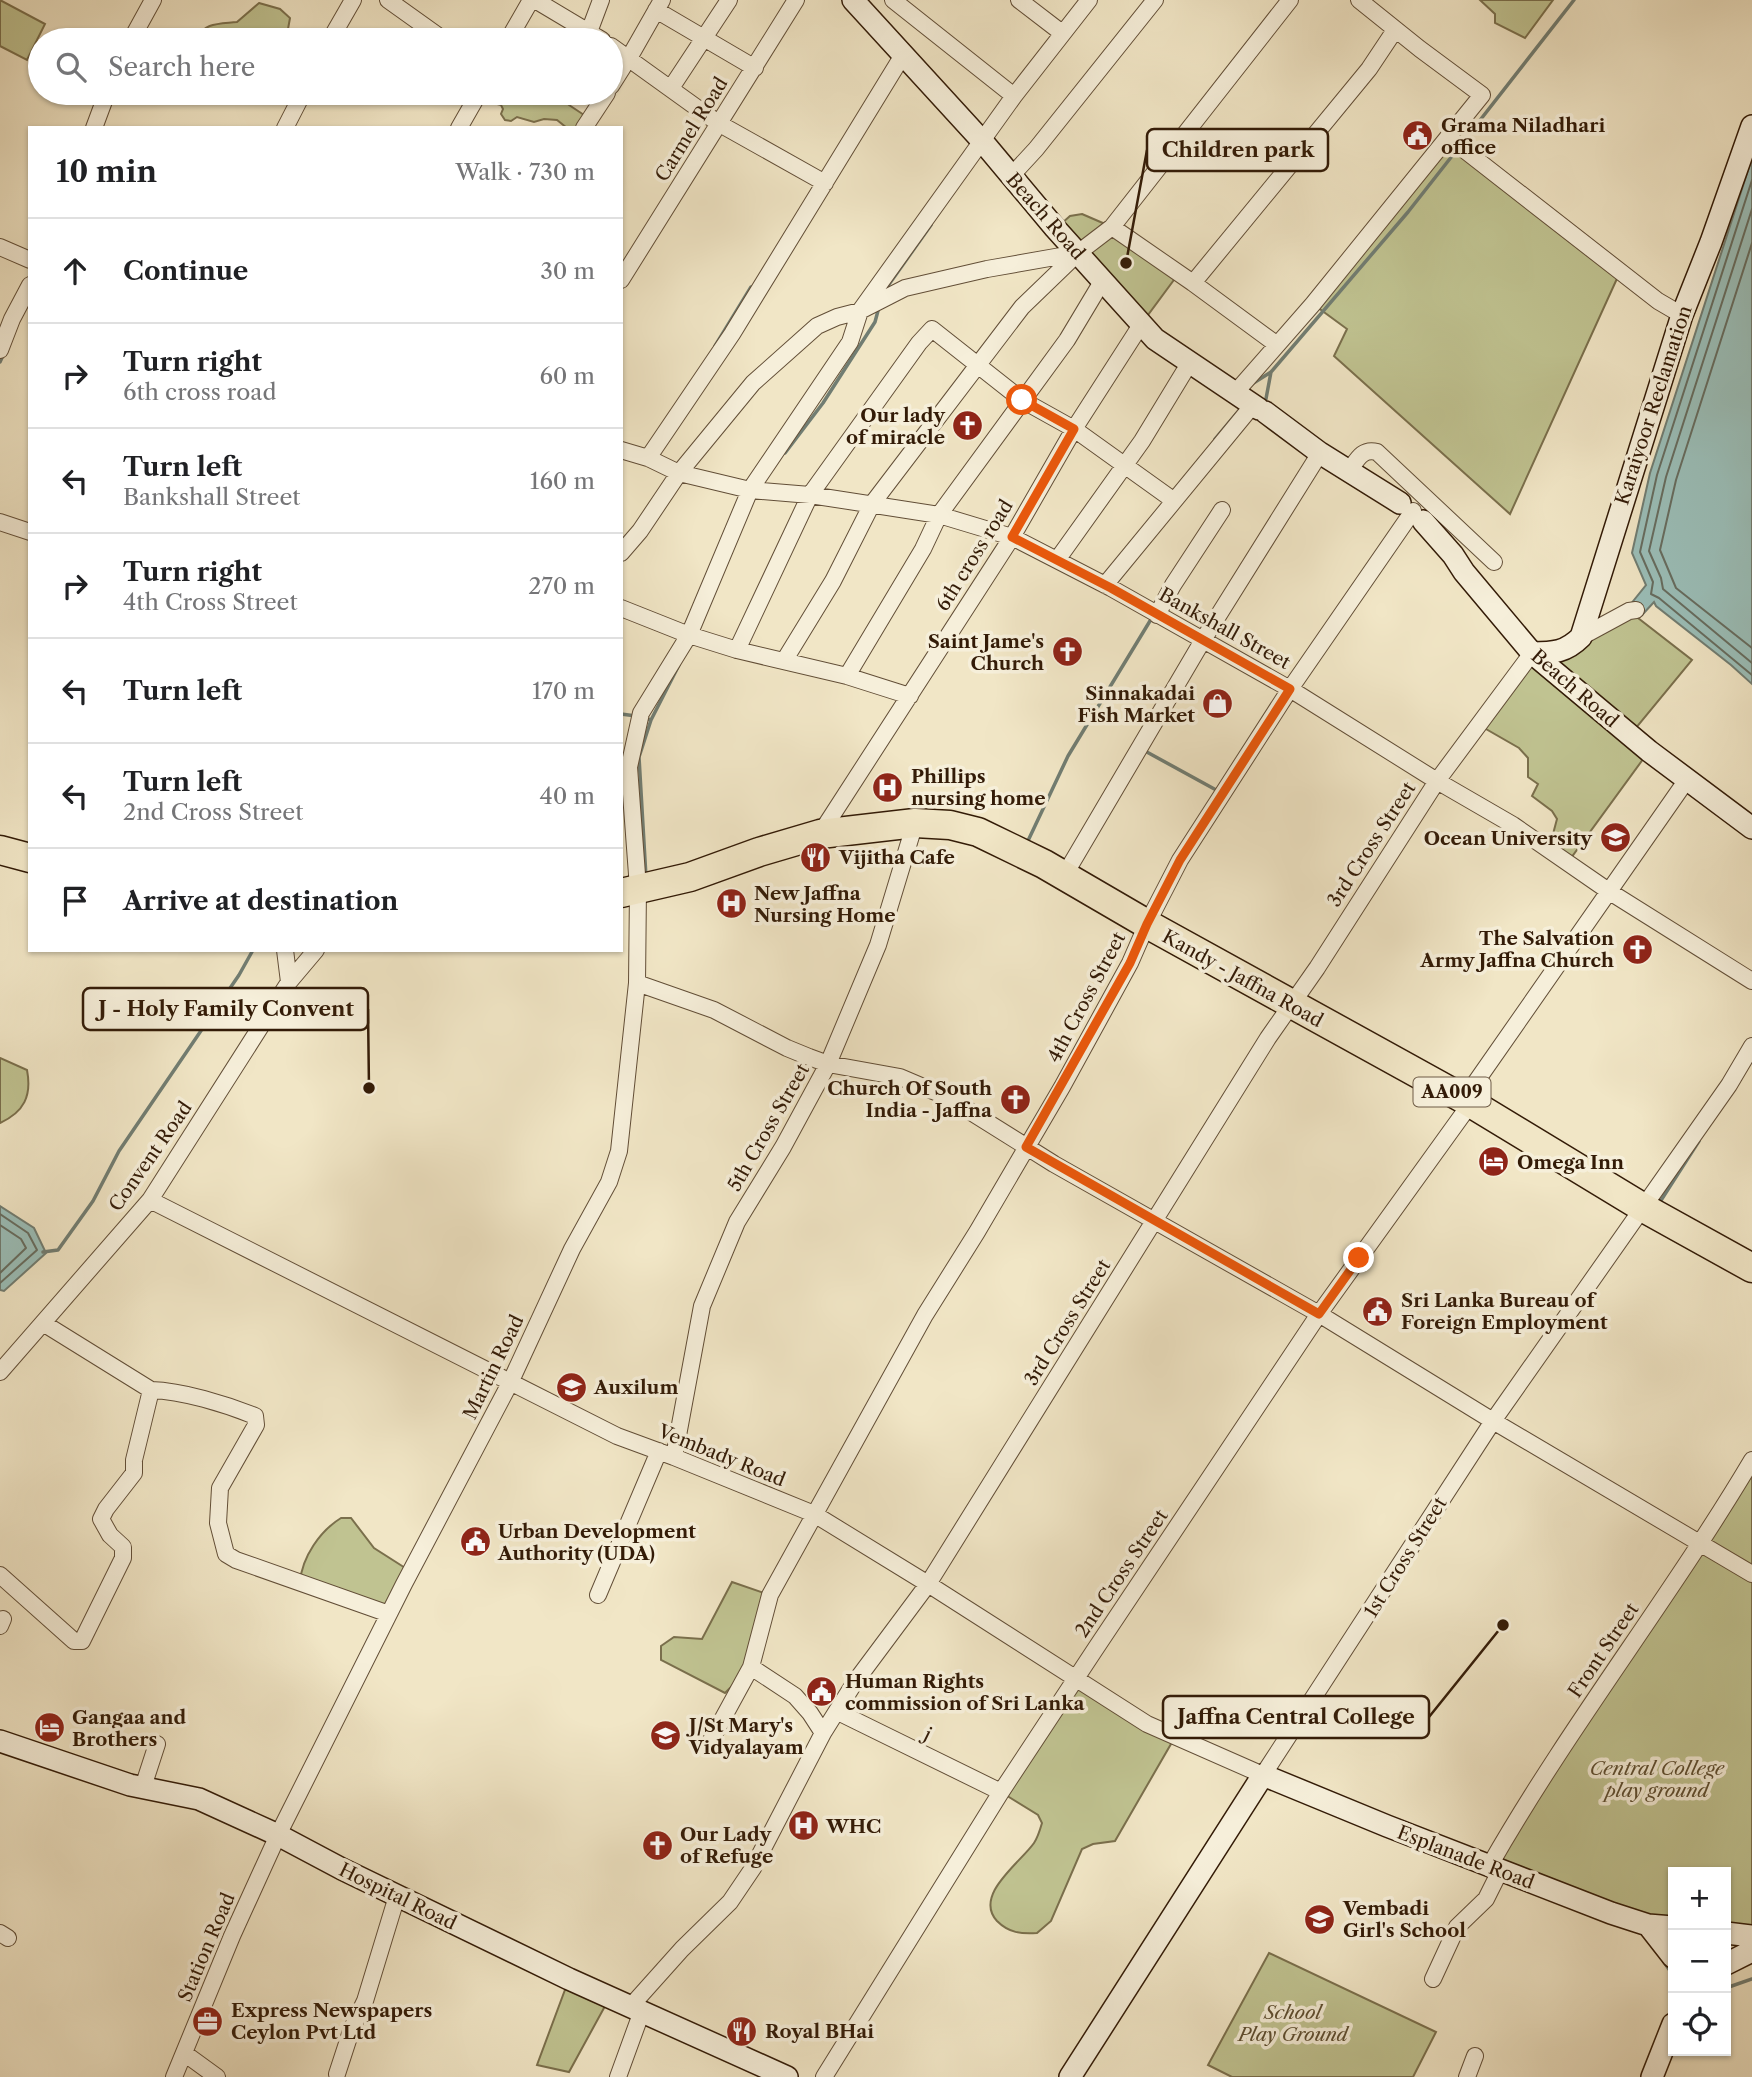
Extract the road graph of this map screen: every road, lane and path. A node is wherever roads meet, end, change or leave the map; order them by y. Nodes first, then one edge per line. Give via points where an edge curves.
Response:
1 (153, 0) edge
2 (353, 0) edge
3 (388, 0) edge
4 (533, 0) edge
5 (601, 0) edge
6 (729, 0) edge
7 (796, 0) edge
8 (853, 0) edge
9 (893, 0) edge
10 (1019, 0) edge
11 (1089, 0) edge
12 (1155, 0) edge
13 (1290, 0) edge
14 (1359, 0) edge
15 (659, 5) edge
16 (138, 28) edge
17 (337, 28) edge
18 (427, 28) edge
19 (516, 28) edge
20 (581, 28) edge
21 (596, 28) edge
22 (1395, 30) junction
23 (1062, 33) junction
24 (705, 39) junction
25 (903, 55) junction
26 (623, 60) edge
27 (626, 63) junction
28 (623, 68) edge
29 (755, 68) junction
30 (671, 88) junction
31 (1014, 96) junction
32 (103, 105) edge
33 (297, 105) edge
34 (472, 105) edge
35 (599, 105) edge
36 (718, 123) junction
37 (95, 126) edge
38 (286, 126) edge
39 (460, 126) edge
40 (585, 126) edge
41 (1752, 126) edge
42 (1449, 138) junction
43 (983, 142) junction
44 (1012, 175) junction
45 (825, 183) junction
46 (1112, 227) junction
47 (0, 247) edge
48 (1078, 253) junction
49 (28, 259) edge
50 (623, 278) edge
51 (1103, 280) junction
52 (1193, 283) junction
53 (28, 289) edge
54 (860, 312) junction
55 (1682, 315) junction
56 (1137, 331) dead end
57 (1276, 344) junction
58 (0, 349) edge
59 (978, 367) junction
60 (1187, 368) junction
61 (1022, 400) junction
62 (1253, 405) junction
63 (1074, 429) junction
64 (623, 451) edge
65 (1320, 453) junction
66 (648, 458) junction
67 (1126, 465) junction
68 (1349, 471) junction
69 (678, 473) junction
70 (750, 490) junction
71 (810, 495) junction
72 (1173, 500) junction
73 (872, 503) junction
74 (1222, 510) dead end
75 (1410, 511) junction
76 (939, 515) junction
77 (0, 522) edge
78 (28, 531) edge
79 (1012, 537) junction
80 (623, 551) edge
81 (1057, 560) junction
82 (1494, 562) dead end
83 (1105, 585) junction
84 (623, 609) edge
85 (1636, 610) dead end
86 (1157, 615) junction
87 (689, 635) junction
88 (1581, 637) junction
89 (1202, 640) junction
90 (737, 650) junction
91 (1532, 653) junction
92 (784, 661) junction
93 (847, 676) junction
94 (1290, 689) junction
95 (909, 696) junction
96 (1437, 781) junction
97 (1686, 781) junction
98 (915, 823) junction
99 (1752, 828) edge
100 (820, 834) junction
101 (0, 850) edge
102 (28, 857) edge
103 (1064, 876) junction
104 (629, 891) edge
105 (1610, 892) junction
106 (1147, 924) junction
107 (286, 952) edge
108 (314, 952) edge
109 (1752, 981) edge
110 (289, 982) junction
111 (637, 983) junction
112 (1290, 1003) junction
113 (1752, 1046) edge
114 (828, 1064) junction
115 (1468, 1101) junction
116 (1026, 1147) junction
117 (150, 1200) junction
118 (1642, 1207) junction
119 (1154, 1222) junction
120 (1752, 1268) edge
121 (1319, 1314) junction
122 (43, 1323) junction
123 (0, 1372) edge
124 (510, 1383) junction
125 (151, 1390) junction
126 (1493, 1421) junction
127 (667, 1454) junction
128 (1752, 1460) edge
129 (814, 1514) junction
130 (1701, 1544) junction
131 (1752, 1574) edge
132 (0, 1575) edge
133 (929, 1584) junction
134 (598, 1595) dead end
135 (389, 1614) junction
136 (751, 1667) junction
137 (1077, 1679) junction
138 (838, 1712) junction
139 (823, 1733) junction
140 (0, 1741) edge
141 (710, 1742) dead end
142 (157, 1744) dead end
143 (1263, 1775) junction
144 (143, 1787) junction
145 (1001, 1792) junction
146 (278, 1835) junction
147 (1496, 1867) junction
148 (397, 1896) junction
149 (1648, 1925) junction
150 (1668, 1927) edge
151 (1731, 1934) edge
152 (1752, 1936) edge
153 (1668, 1951) edge
154 (1752, 1951) edge
155 (1731, 1962) edge
156 (1433, 1979) dead end
157 (636, 2009) junction
158 (1668, 2037) edge
159 (184, 2053) junction
160 (1475, 2056) dead end
161 (337, 2074) dead end
162 (174, 2077) edge
163 (217, 2077) edge
164 (618, 2077) edge
165 (788, 2077) edge
166 (824, 2077) edge
167 (1070, 2077) edge
168 (1466, 2077) edge
169 (1652, 2077) edge

1 - 16 street
2 - 17 street
3 - 18 street
4 - 19 street
4 - 20 street
5 - 21 street
6 - 24 street
7 - 29 street, Carmel Road
8 - 25 street, Beach Road
9 - 31 street
10 - 23 street
11 - 23 street, Martin Road
12 - 44 street
13 - 46 street
14 - 22 street
15 - 24 street
15 - 27 street
22 - 42 street via 1482,95
22 - 52 street via 1369,69
23 - 31 street, Martin Road
24 - 29 street
24 - 30 street
25 - 43 street, Beach Road
25 - 45 street
26 - 27 street
27 - 28 street
27 - 30 street
29 - 36 street, Carmel Road
30 - 36 street
31 - 43 street, Martin Road
32 - 37 street
33 - 38 street
34 - 39 street
35 - 40 street
36 - 45 street
36 - 50 street, Carmel Road
41 - 55 street, Karaiyoor Reclamation
42 - 55 street
42 - 57 street
43 - 44 street, Beach Road
43 - 54 street, Martin Road
44 - 48 street, Beach Road
45 - 66 street via 732,334
46 - 48 street
46 - 52 street
47 - 49 street
48 - 51 street, Beach Road
48 - 54 street via 905,288
48 - 59 street via 1023,307
51 - 60 street, Beach Road
51 - 61 street via 1067,340
52 - 57 street
53 - 58 street
54 - 69 street via 817,326 753,383
54 - 70 street, Martin Road via 850,342
55 - 88 street, Karaiyoor Reclamation
56 - 63 street, 6th cross road
57 - 62 street
59 - 61 street
59 - 71 street via 932,329
59 - 73 street
60 - 62 street, Beach Road
60 - 67 street
61 - 63 street
61 - 76 street
62 - 65 street, Beach Road
62 - 72 street
63 - 67 street
63 - 79 street, 6th cross road
64 - 66 street, Bankshall Street
65 - 68 street, Beach Road
65 - 89 street
66 - 69 street, Bankshall Street
67 - 72 street
67 - 81 street
68 - 75 street, Beach Road
68 - 82 street via 1364,452 1377,452
69 - 70 street, Bankshall Street
69 - 80 street
70 - 71 street, Bankshall Street
70 - 87 street, Martin Road
71 - 73 street, Bankshall Street
71 - 90 street
72 - 83 street
73 - 76 street, Bankshall Street
73 - 92 street
74 - 86 street
75 - 91 street, Beach Road via 1454,555
75 - 94 street, 4th Cross Street
76 - 79 street, Bankshall Street
76 - 93 street
77 - 78 street
79 - 81 street, Bankshall Street
79 - 95 street, 6th cross road
81 - 83 street, Bankshall Street
83 - 86 street, Bankshall Street
84 - 87 street
85 - 88 street
86 - 89 street, Bankshall Street
87 - 90 street
87 - 104 street, Martin Road via 641,713 629,767
88 - 91 street via 1558,653
89 - 94 street, Bankshall Street
89 - 103 street
90 - 92 street
91 - 96 street, 3rd Cross Street
91 - 97 street, Beach Road
92 - 93 street
93 - 95 street
94 - 96 street, Bankshall Street
94 - 106 street, 4th Cross Street via 1180,860
95 - 100 street, 6th cross road
96 - 105 street, Bankshall Street via 1523,832
96 - 112 street, 3rd Cross Street
97 - 99 street, Beach Road
97 - 105 street, 2nd Cross Street
98 - 100 highway, Kandy - Jaffna Road / AA009
98 - 103 highway, Kandy - Jaffna Road / AA009 via 978,832
98 - 114 street, 5th Cross Street via 878,945
100 - 104 highway, Kandy - Jaffna Road / AA009 via 690,877
101 - 102 highway
103 - 106 highway, Kandy - Jaffna Road / AA009
104 - 111 street, Martin Road
105 - 109 street, Bankshall Street
105 - 115 street, 2nd Cross Street
106 - 112 highway, Kandy - Jaffna Road / AA009
106 - 116 street, 4th Cross Street via 1130,963
107 - 110 street
108 - 110 street, Convent Road
110 - 117 street, Convent Road
111 - 114 street via 714,1010
111 - 124 street, Martin Road via 619,1151 609,1182 572,1249
112 - 115 highway, Kandy - Jaffna Road / AA009
112 - 119 street, 3rd Cross Street
113 - 118 street, 1st Cross Street
114 - 116 street via 926,1086
114 - 127 street, 5th Cross Street via 737,1222 702,1306
115 - 118 highway, Kandy - Jaffna Road / AA009
115 - 121 street, 2nd Cross Street
116 - 119 street
116 - 129 street, 4th Cross Street
117 - 122 street, Convent Road
117 - 124 street, Vembady Road
118 - 120 highway, Kandy - Jaffna Road / AA009
118 - 126 street, 1st Cross Street
119 - 121 street
119 - 133 street, 3rd Cross Street
121 - 126 street
121 - 137 street, 2nd Cross Street
122 - 123 street, Convent Road
122 - 125 street
124 - 127 street, Vembady Road via 617,1436
124 - 135 street, Martin Road
125 - 132 street via 134,1474 101,1519 123,1547 123,1558 82,1641 74,1642
125 - 135 street via 187,1395 255,1416 256,1425 220,1488 218,1523 226,1554
126 - 130 street
126 - 143 street, 1st Cross Street
127 - 129 street, Vembady Road
127 - 134 street, 5th Cross Street
128 - 130 street, Front Street
129 - 133 street, Vembady Road
129 - 136 street, 4th Cross Street via 770,1595
130 - 131 street
130 - 147 street, Front Street via 1541,1780
133 - 137 street, Vembady Road
133 - 138 street, 3rd Cross Street via 855,1682
135 - 146 street, Martin Road
136 - 139 street via 795,1696
136 - 141 street, 4th Cross Street
137 - 143 street, Vembady Road via 1147,1724
137 - 145 street, 2nd Cross Street
138 - 139 street, 3rd Cross Street
138 - 145 street, j
139 - 157 street, 3rd Cross Street via 753,1868 730,1902 682,1949
140 - 144 street, Hospital Road
142 - 144 street
143 - 147 street, Esplanade Road
143 - 167 street, 1st Cross Street
144 - 146 street, Hospital Road via 199,1799
145 - 166 street, 2nd Cross Street
146 - 148 street, Hospital Road
146 - 159 street, Station Road
147 - 149 street, Esplanade Road
147 - 156 street, Front Street via 1486,1899 1457,1927
148 - 157 street, Hospital Road
148 - 161 street
149 - 150 street, Esplanade Road
149 - 153 street
151 - 152 street
154 - 155 street
157 - 164 street
157 - 165 street, Hospital Road
158 - 169 street
159 - 162 street, Station Road
159 - 163 street
160 - 168 street

